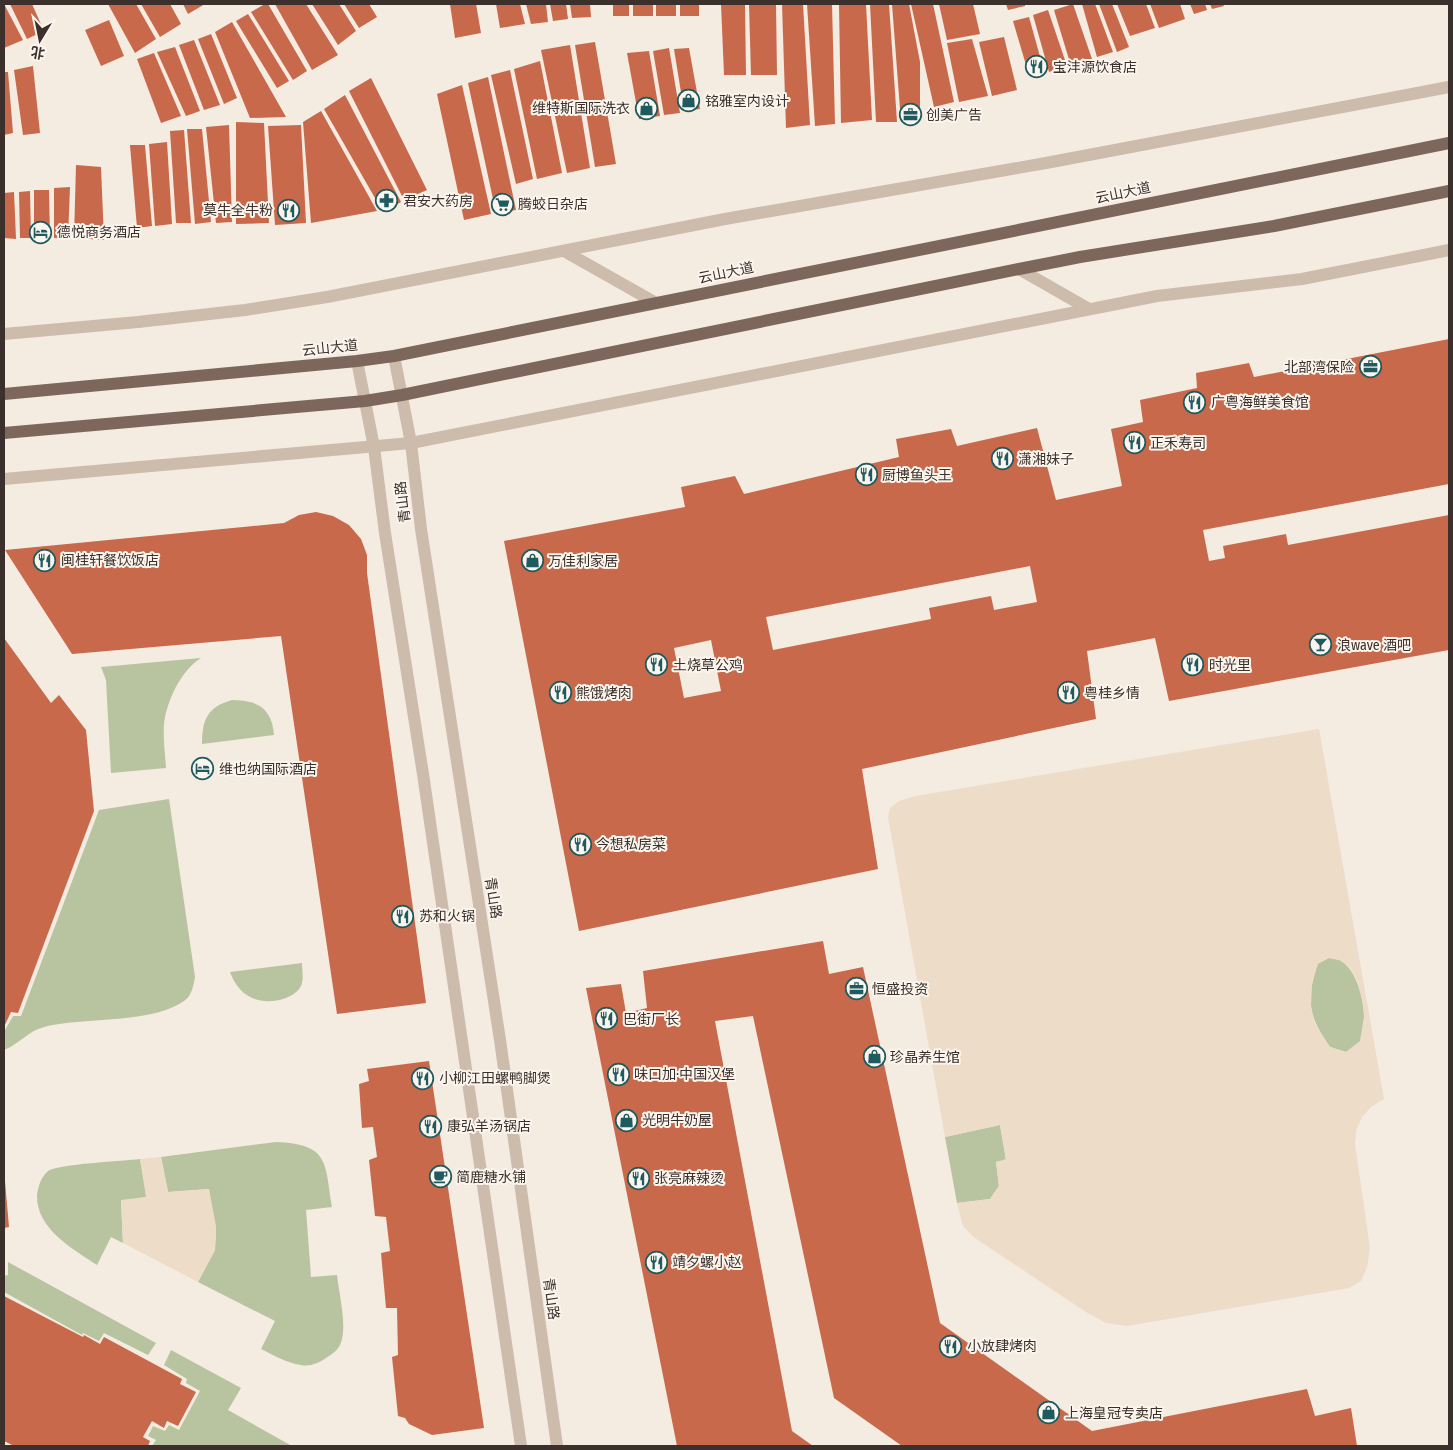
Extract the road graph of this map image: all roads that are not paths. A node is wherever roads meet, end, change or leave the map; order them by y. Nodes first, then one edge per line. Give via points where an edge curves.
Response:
1 (1449, 87) edge
2 (1449, 143) edge
3 (1449, 191) edge
4 (1449, 250) edge
5 (564, 251) junction
6 (1019, 269) junction
7 (656, 303) junction
8 (1088, 309) junction
9 (4, 334) edge
10 (394, 356) junction
11 (358, 361) junction
12 (4, 394) edge
13 (402, 395) junction
14 (365, 401) junction
15 (4, 433) edge
16 (411, 443) junction
17 (374, 447) junction
18 (4, 479) edge
19 (521, 1446) edge
20 (557, 1446) edge

1 - 5 street
2 - 7 main road, 云山大道
3 - 6 main road via 1274,226
4 - 8 street via 1302,279 1157,296
5 - 7 street
5 - 9 street via 336,296 262,307
6 - 8 street
6 - 13 main road
7 - 10 main road, 云山大道
8 - 16 street
10 - 11 main road, 云山大道
10 - 13 street, 青山路
11 - 12 main road, 云山大道
11 - 14 street, 青山路
13 - 14 main road
13 - 16 street, 青山路
14 - 15 main road
14 - 17 street, 青山路
16 - 17 street
16 - 20 street, 青山路
17 - 18 street
17 - 19 street, 青山路

